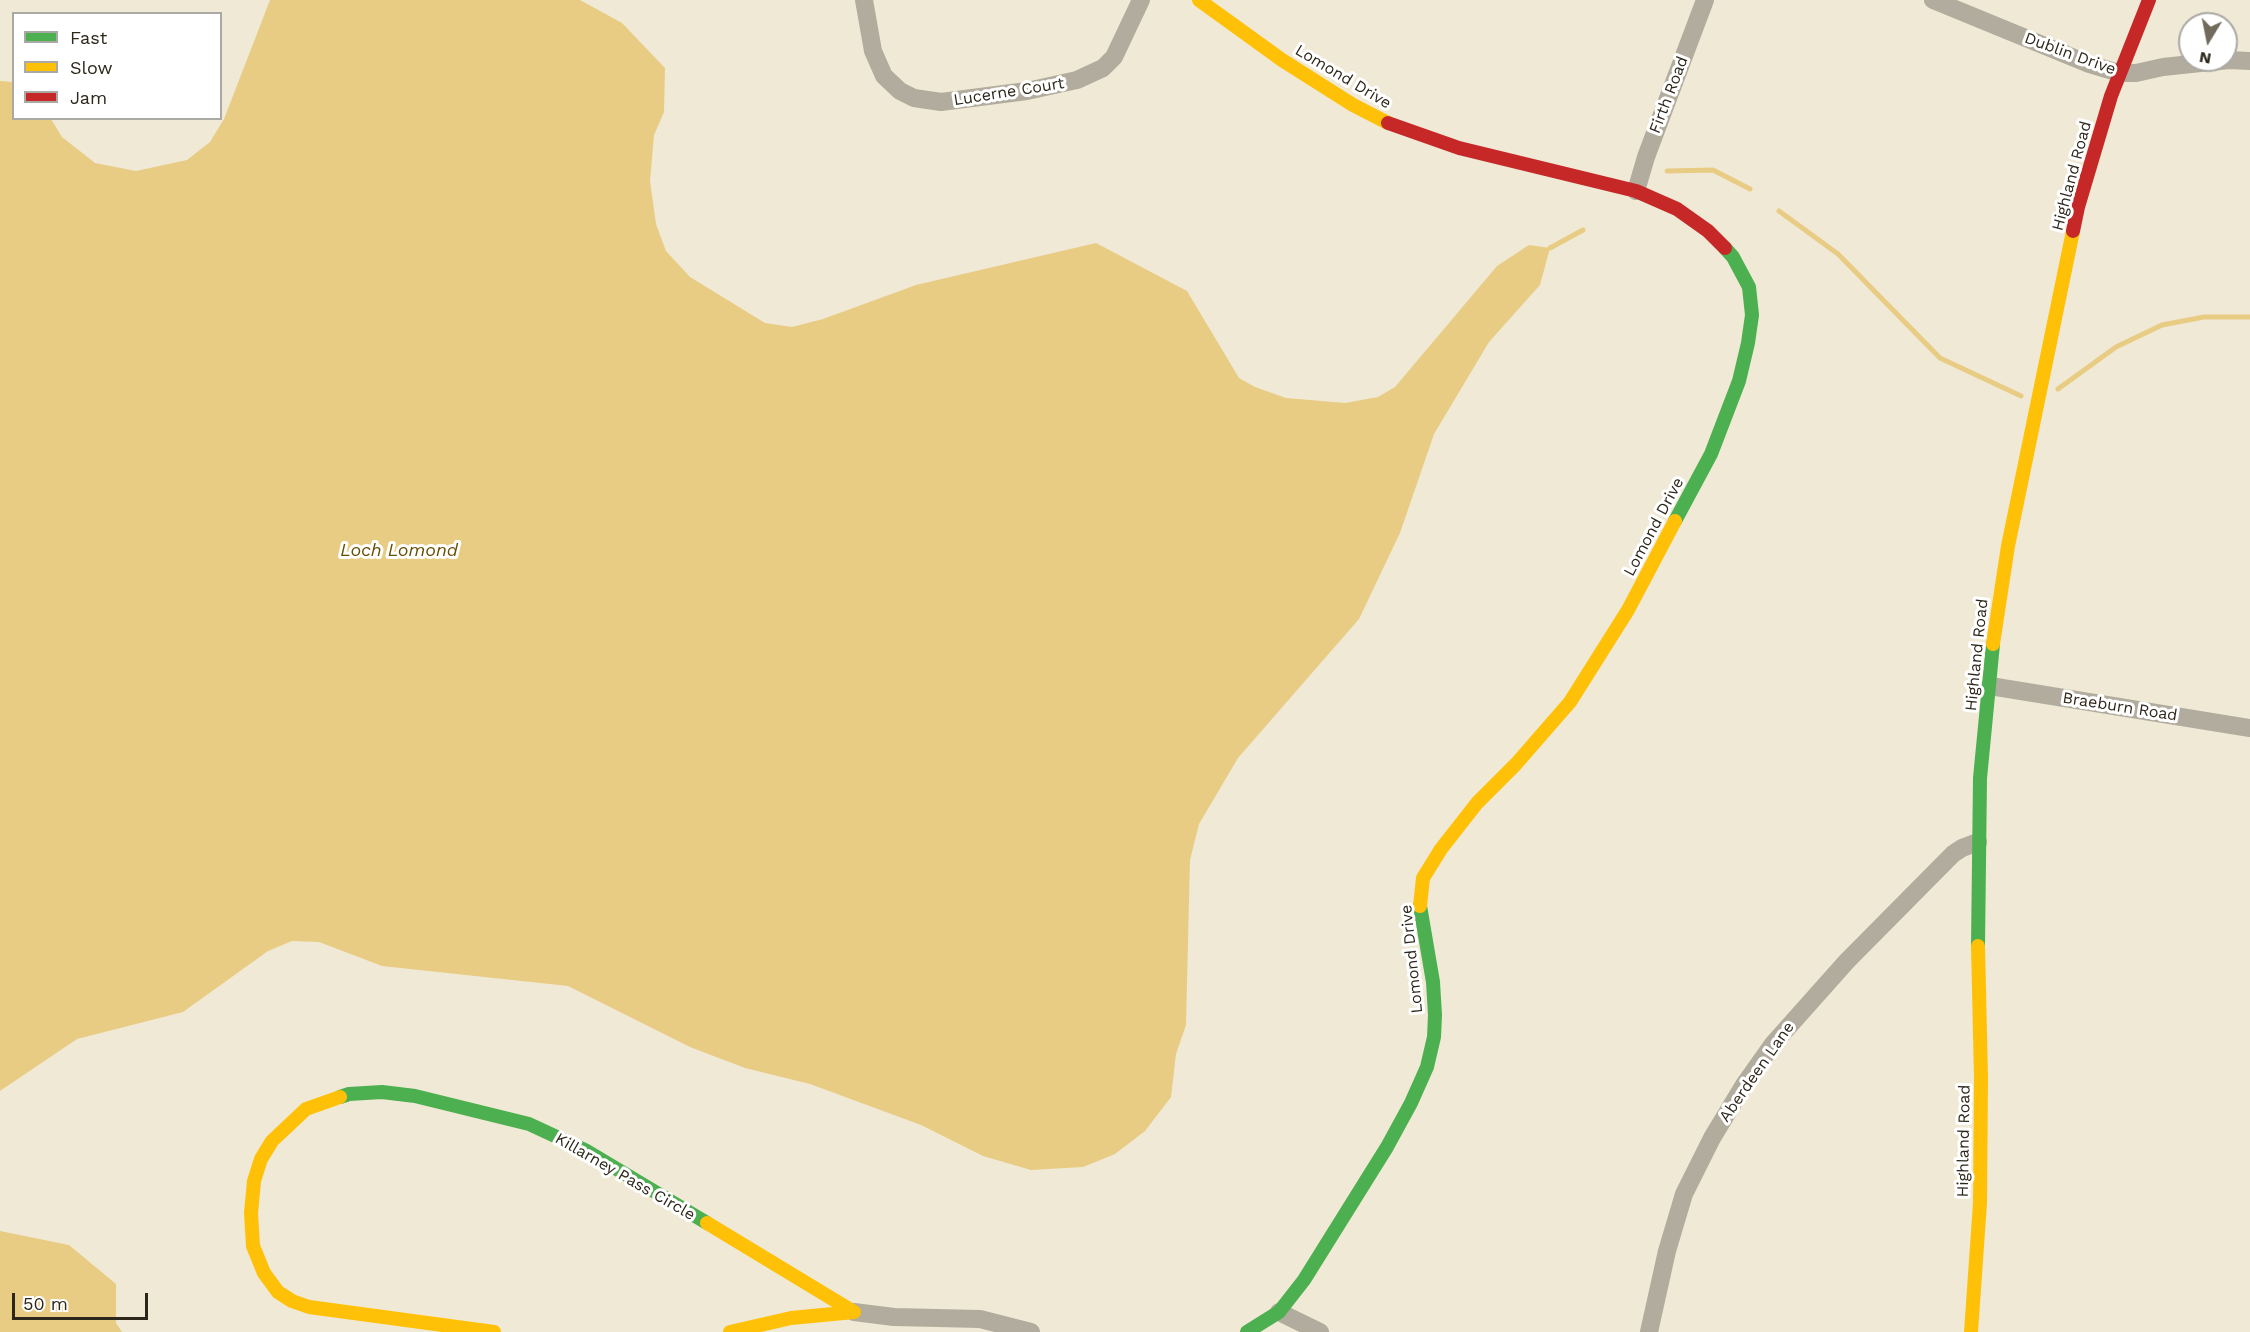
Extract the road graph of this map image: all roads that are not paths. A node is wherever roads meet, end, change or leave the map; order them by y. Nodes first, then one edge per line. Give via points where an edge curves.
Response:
1 (864, 0) edge
2 (1142, 0) edge
3 (1199, 0) edge
4 (1705, 0) edge
5 (1933, 0) edge
6 (2149, 0) edge
7 (2250, 60) edge
8 (2120, 73) junction
9 (1636, 191) junction
10 (1990, 686) junction
11 (2250, 728) edge
12 (1978, 842) junction
13 (854, 1312) junction
14 (1279, 1312) junction
15 (494, 1332) edge
16 (730, 1332) edge
17 (1031, 1332) edge
18 (1247, 1332) edge
19 (1320, 1332) edge
20 (1649, 1332) edge
21 (1971, 1332) edge

1 - 2 street, Lucerne Court via 873,51 885,76 914,98 941,102 1027,91 1077,80 1103,68 1114,57
3 - 9 street, Lomond Drive via 1282,60 1386,122 1460,148
4 - 9 street, Firth Road
5 - 8 street, Dublin Drive
6 - 8 street, Highland Road
7 - 8 street, Dublin Drive
8 - 10 street, Highland Road via 2078,207 2008,546 1994,630
9 - 14 street, Lomond Drive via 1685,215 1708,231 1733,257 1749,288 1752,315 1739,381 1711,454 1597,661 1570,702 1477,802 1423,878 1420,905 1435,1015 1427,1067 1382,1156
10 - 11 street, Braeburn Road
10 - 12 street, Highland Road
12 - 20 street, Aberdeen Lane via 1953,855 1847,961 1773,1044 1744,1085 1684,1194
12 - 21 street, Highland Road via 1980,1203
13 - 15 street, Killarney Pass Circle via 585,1150 529,1124 415,1096 349,1094 306,1110 272,1141 254,1181 251,1213 253,1246 264,1273 278,1292 309,1307
13 - 16 street, Killarney Pass Circle via 791,1318
13 - 17 street, Killarney Pass Circle via 980,1319
14 - 18 street
14 - 19 street

